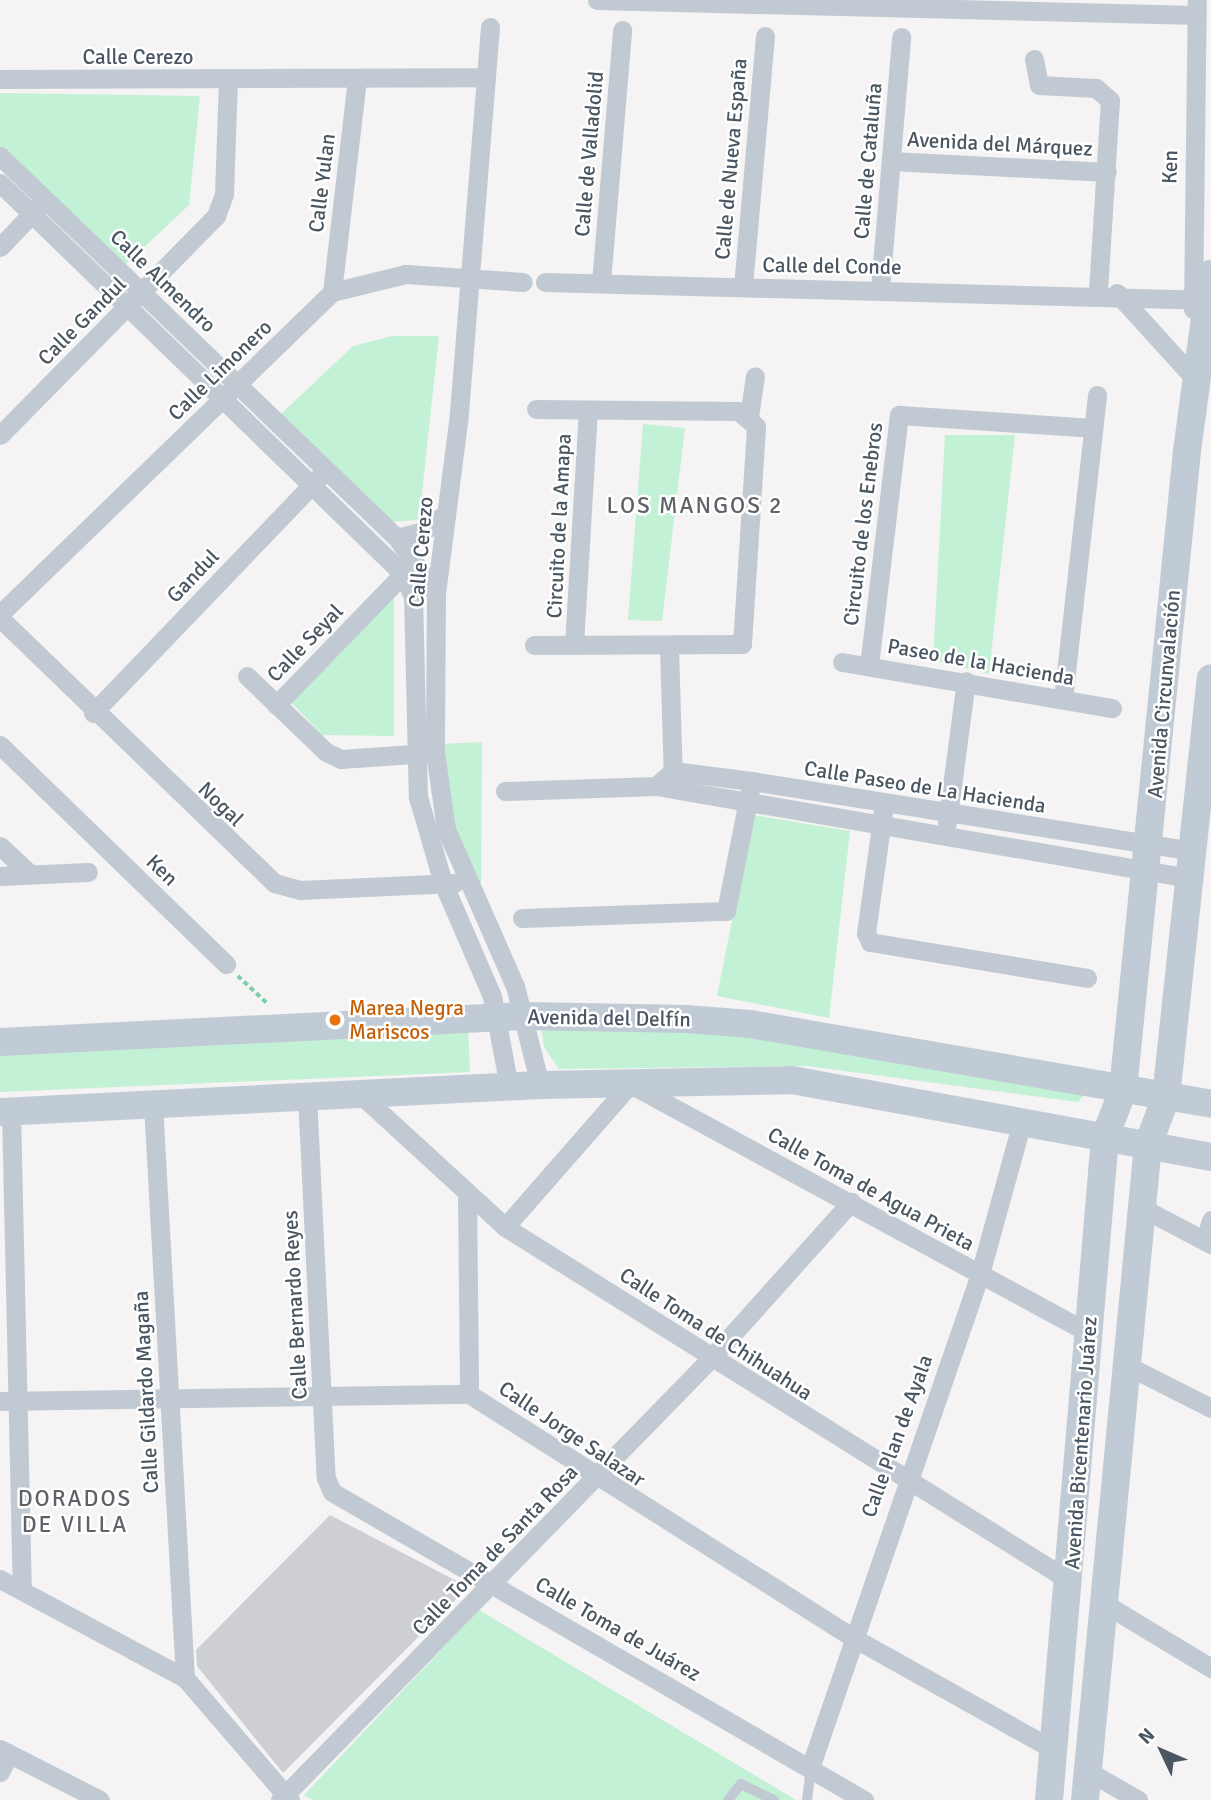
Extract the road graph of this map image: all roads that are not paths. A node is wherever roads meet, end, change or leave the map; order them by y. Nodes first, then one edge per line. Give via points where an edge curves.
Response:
1 (597, 0) edge
2 (1197, 7) edge
3 (490, 27) dead end
4 (622, 30) dead end
5 (765, 36) dead end
6 (901, 37) dead end
7 (1034, 59) dead end
8 (486, 77) junction
9 (0, 79) edge
10 (357, 79) junction
11 (228, 80) junction
12 (0, 156) edge
13 (891, 161) junction
14 (1107, 172) junction
15 (0, 183) edge
16 (38, 206) junction
17 (0, 247) edge
18 (471, 277) junction
19 (523, 282) dead end
20 (545, 282) dead end
21 (601, 282) junction
22 (743, 287) junction
23 (880, 289) junction
24 (332, 292) junction
25 (1108, 293) junction
26 (1204, 293) edge
27 (143, 294) junction
28 (128, 308) junction
29 (755, 376) dead end
30 (1196, 380) junction
31 (238, 385) junction
32 (1097, 396) dead end
33 (223, 400) junction
34 (536, 409) dead end
35 (589, 410) junction
36 (749, 417) junction
37 (1093, 428) junction
38 (0, 435) edge
39 (326, 470) junction
40 (311, 485) junction
41 (446, 513) junction
42 (397, 538) junction
43 (403, 575) junction
44 (436, 593) junction
45 (413, 596) joint
46 (0, 616) edge
47 (534, 645) dead end
48 (574, 645) junction
49 (669, 647) junction
50 (842, 662) dead end
51 (869, 666) junction
52 (247, 676) dead end
53 (1211, 678) edge
54 (965, 681) junction
55 (1063, 699) junction
56 (276, 705) junction
57 (1112, 708) dead end
58 (93, 713) junction
59 (0, 745) edge
60 (435, 752) junction
61 (414, 755) junction
62 (751, 780) junction
63 (667, 782) junction
64 (505, 791) dead end
65 (748, 803) junction
66 (884, 804) junction
67 (948, 812) junction
68 (882, 825) junction
69 (946, 834) junction
70 (1091, 838) junction
71 (1150, 843) junction
72 (0, 846) edge
73 (1088, 860) junction
74 (1191, 865) junction
75 (88, 872) dead end
76 (1147, 872) junction
77 (30, 874) junction
78 (0, 876) edge
79 (467, 882) junction
80 (443, 883) junction
81 (522, 918) dead end
82 (226, 964) road end
83 (1087, 978) dead end
84 (510, 1017) junction
85 (0, 1042) edge
86 (630, 1084) junction
87 (540, 1085) junction
88 (509, 1087) junction
89 (1123, 1090) junction
90 (360, 1094) junction
91 (307, 1096) junction
92 (1166, 1097) junction
93 (153, 1104) junction
94 (1211, 1104) edge
95 (6, 1112) edge
96 (1022, 1121) junction
97 (1105, 1137) junction
98 (1148, 1145) junction
99 (1211, 1157) edge
100 (467, 1193) junction
101 (851, 1202) junction
102 (1144, 1209) junction
103 (1211, 1220) edge
104 (505, 1227) junction
105 (1208, 1242) edge
106 (979, 1274) junction
107 (1089, 1333) junction
108 (711, 1358) junction
109 (1124, 1364) junction
110 (322, 1394) junction
111 (469, 1394) junction
112 (168, 1395) junction
113 (0, 1401) edge
114 (21, 1401) junction
115 (1211, 1408) edge
116 (906, 1478) junction
117 (595, 1479) junction
118 (346, 1503) joint
119 (0, 1579) edge
120 (1070, 1581) junction
121 (493, 1585) junction
122 (22, 1590) junction
123 (1105, 1604) junction
124 (852, 1637) junction
125 (1211, 1668) edge
126 (185, 1678) junction
127 (1054, 1750) junction
128 (5, 1751) edge
129 (811, 1765) junction
130 (1088, 1771) junction
131 (0, 1772) edge
132 (284, 1799) edge
133 (100, 1800) edge
134 (728, 1800) edge
135 (774, 1800) edge
136 (807, 1800) edge
137 (864, 1800) edge
138 (1049, 1800) edge
139 (1085, 1800) edge
140 (1138, 1800) edge

1 - 2 street
2 - 26 street, Ken
3 - 8 street, Calle Cerezo
4 - 21 street, Calle de Valladolid
5 - 22 street, Calle de Nueva España
6 - 13 street, Calle de Cataluña
7 - 14 street via 1040,85 1107,93
8 - 10 street, Calle Cerezo
8 - 18 street, Calle Cerezo
9 - 11 street, Calle Cerezo
10 - 11 street, Calle Cerezo
10 - 24 street, Calle Yulan
11 - 27 street, Calle Gandul via 221,206
12 - 16 street, Calle Almendro
13 - 14 street, Avenida del Márquez
13 - 23 street, Calle de Cataluña
14 - 25 street
15 - 16 street, Calle Almendro
16 - 17 street
16 - 27 street, Calle Almendro
16 - 28 street, Calle Almendro
18 - 19 street
18 - 24 street via 406,274
18 - 41 street, Calle Cerezo
20 - 21 street, Calle del Conde
21 - 22 street, Calle del Conde
22 - 23 street, Calle del Conde
23 - 25 street, Calle del Conde
24 - 31 street, Calle Limonero
25 - 26 street
25 - 30 street
26 - 30 street, Avenida Circunvalación
27 - 28 street, Calle Gandul
27 - 31 street, Calle Almendro
28 - 33 street, Calle Almendro
28 - 38 street, Calle Gandul
29 - 36 street
30 - 71 street, Avenida Circunvalación
31 - 33 street, Calle Limonero
31 - 39 street, Calle Almendro
32 - 37 street
33 - 40 street, Calle Almendro
33 - 46 street, Calle Limonero
34 - 35 street, Circuito de la Amapa
35 - 36 street, Circuito de la Amapa via 738,411
35 - 48 street, Circuito de la Amapa
36 - 49 street via 755,426 747,639 737,648
37 - 51 street, Circuito de los Enebros via 900,415
37 - 55 street
39 - 40 street, Gandul
39 - 42 street, Calle Almendro
40 - 43 street, Calle Almendro
40 - 58 street, Gandul
41 - 42 street via 411,537
41 - 44 street, Calle Cerezo
42 - 44 street, Calle Almendro
43 - 45 street, Calle Almendro
43 - 56 street, Calle Seyal
44 - 60 street, Calle Cerezo
45 - 61 street, Calle Cerezo
46 - 58 street, Nogal
47 - 48 street
48 - 49 street
49 - 63 street
50 - 51 street, Paseo de la Hacienda
51 - 54 street, Paseo de la Hacienda
52 - 56 street
53 - 74 street, Avenida Circunvalación
54 - 55 street, Paseo de la Hacienda
54 - 67 street
55 - 57 street, Paseo de la Hacienda
56 - 61 street, Calle Seyal via 341,759
58 - 80 street, Nogal via 274,883 300,890
59 - 82 street, Ken
60 - 61 street, Calle Seyal
60 - 79 street, Calle Cerezo via 446,829
61 - 80 street, Calle Cerezo via 421,810
62 - 63 street, Calle Paseo de La Hacienda
62 - 65 street
62 - 66 street, Calle Paseo de La Hacienda
63 - 64 street, Calle Paseo de La Hacienda
63 - 65 street, Calle Paseo de La Hacienda
65 - 68 street, Calle Paseo de La Hacienda
65 - 81 street via 726,911
66 - 67 street, Calle Paseo de La Hacienda
66 - 68 street
67 - 69 street
67 - 70 street, Calle Paseo de La Hacienda
68 - 69 street, Calle Paseo de La Hacienda
68 - 83 street via 866,933 877,948
69 - 73 street, Calle Paseo de La Hacienda
70 - 71 street, Calle Paseo de La Hacienda
70 - 73 street
71 - 74 street, Calle Paseo de La Hacienda
71 - 76 street, Avenida Circunvalación
72 - 77 street
73 - 76 street, Calle Paseo de La Hacienda
74 - 76 street, Calle Paseo de La Hacienda
74 - 92 street, Avenida Circunvalación
75 - 77 street
76 - 89 street, Avenida Circunvalación
77 - 78 street
79 - 80 street, Nogal
79 - 84 street, Calle Cerezo
80 - 84 street, Calle Cerezo
84 - 85 street, Avenida del Delfín
84 - 87 street, Avenida del Delfín
84 - 88 street, Avenida del Delfín
84 - 89 street, Avenida del Delfín via 750,1024
86 - 87 street
86 - 96 street via 792,1080
86 - 101 street, Calle Toma de Agua Prieta
86 - 104 street
87 - 88 street
88 - 90 street
89 - 92 street, Avenida del Delfín
89 - 97 street, Avenida Bicentenario Juárez
90 - 91 street
90 - 100 street, Calle Toma de Chihuahua
91 - 93 street
91 - 110 street, Calle Bernardo Reyes
92 - 94 street, Avenida del Delfín
92 - 98 street, Avenida Bicentenario Juárez
93 - 95 street
93 - 112 street, Calle Gildardo Magaña
95 - 114 street
96 - 97 street
96 - 106 street, Calle Plan de Ayala
97 - 98 street
97 - 107 street, Avenida Bicentenario Juárez
98 - 99 street
98 - 102 street, Avenida Bicentenario Juárez
100 - 104 street, Calle Toma de Chihuahua
100 - 111 street
101 - 106 street, Calle Toma de Agua Prieta
101 - 108 street, Calle Toma de Santa Rosa
102 - 105 street
102 - 109 street, Avenida Bicentenario Juárez
103 - 105 street
104 - 108 street, Calle Toma de Chihuahua
106 - 107 street, Calle Toma de Agua Prieta
106 - 116 street, Calle Plan de Ayala
107 - 120 street, Avenida Bicentenario Juárez
108 - 116 street, Calle Toma de Chihuahua
108 - 117 street, Calle Toma de Santa Rosa
109 - 115 street
109 - 123 street, Avenida Bicentenario Juárez
110 - 111 street, Calle Jorge Salazar
110 - 112 street, Calle Jorge Salazar
110 - 118 street, Calle Bernardo Reyes via 326,1478
111 - 117 street, Calle Jorge Salazar
112 - 114 street, Calle Jorge Salazar
112 - 126 street, Calle Gildardo Magaña
113 - 114 street, Calle Jorge Salazar
114 - 122 street
116 - 120 street, Calle Toma de Chihuahua
116 - 124 street, Calle Plan de Ayala
117 - 121 street, Calle Toma de Santa Rosa
117 - 124 street, Calle Jorge Salazar
118 - 121 street, Calle Toma de Juárez
119 - 122 street
120 - 127 street, Avenida Bicentenario Juárez
121 - 129 street, Calle Toma de Juárez
121 - 132 street, Calle Toma de Santa Rosa
122 - 126 street
123 - 125 street
123 - 130 street, Avenida Bicentenario Juárez
124 - 127 street, Calle Jorge Salazar
124 - 129 street, Calle Plan de Ayala
126 - 132 street
127 - 138 street, Avenida Bicentenario Juárez
128 - 131 street
128 - 133 street
129 - 136 lane
129 - 137 street, Calle Toma de Juárez
130 - 139 street, Avenida Bicentenario Juárez
130 - 140 street
134 - 135 lane via 741,1784

